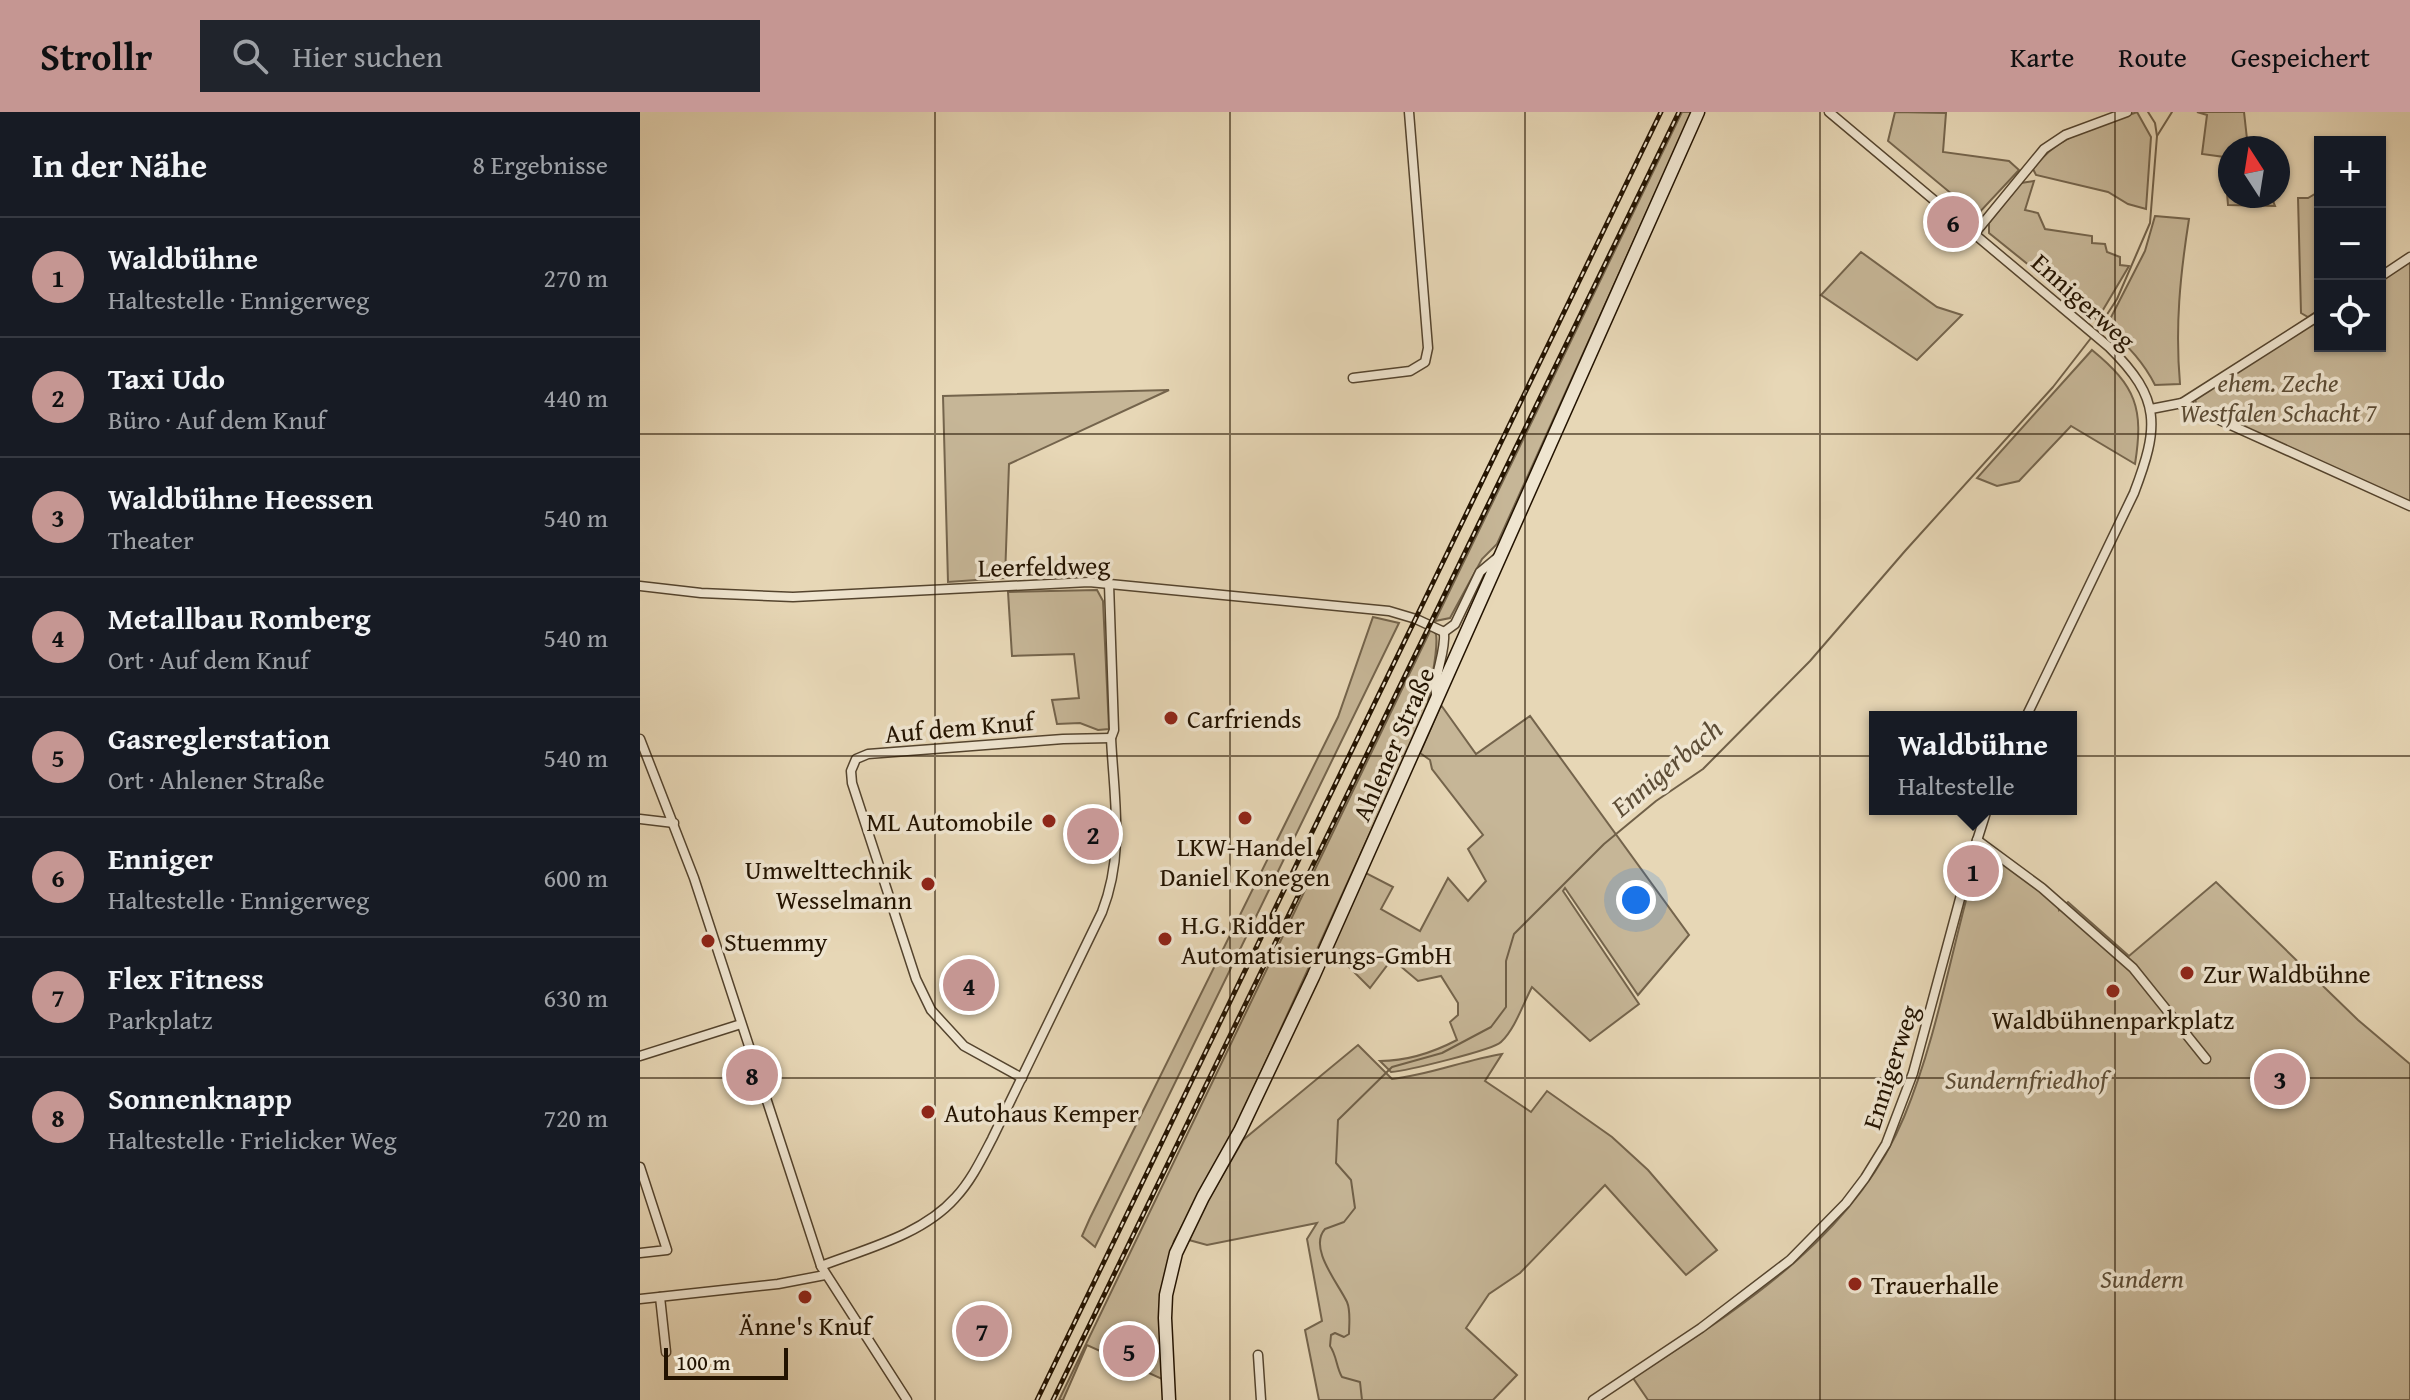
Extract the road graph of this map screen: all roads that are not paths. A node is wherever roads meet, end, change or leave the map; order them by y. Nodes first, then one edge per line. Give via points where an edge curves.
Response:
1 (1409, 112) edge
2 (1698, 112) edge
3 (1829, 112) edge
4 (2127, 112) edge
5 (1975, 233) junction
6 (2410, 257) edge
7 (2386, 273) edge
8 (2314, 319) edge
9 (1353, 378) dead end
10 (2182, 403) junction
11 (2151, 409) junction
12 (2410, 506) edge
13 (1503, 554) junction
14 (1109, 584) junction
15 (640, 586) edge
16 (1444, 632) junction
17 (1436, 702) junction
18 (2029, 711) edge
19 (1111, 738) junction
20 (640, 739) edge
21 (1985, 815) edge
22 (640, 819) edge
23 (674, 823) junction
24 (1977, 840) junction
25 (741, 1024) junction
26 (640, 1056) edge
27 (2206, 1059) dead end
28 (1022, 1078) junction
29 (640, 1167) edge
30 (640, 1253) edge
31 (823, 1271) junction
32 (660, 1297) junction
33 (640, 1299) edge
34 (666, 1352) dead end
35 (1258, 1355) dead end
36 (907, 1400) edge
37 (1169, 1400) edge
38 (1261, 1400) edge
39 (1593, 1400) edge

1 - 9 street via 1428,348 1425,362 1410,371
2 - 13 main road, Ahlener Straße
3 - 5 street, Ennigerweg
4 - 5 street via 2065,135 2044,149
5 - 11 street, Ennigerweg via 2116,354 2142,386
6 - 7 street
8 - 10 street
10 - 11 street
10 - 12 street
11 - 18 street via 2151,441 2134,493
13 - 16 street via 1480,572 1455,624
13 - 17 main road, Ahlener Straße
14 - 15 street, Leerfeldweg via 793,597
14 - 16 street, Leerfeldweg via 1397,612
14 - 19 street
16 - 17 street
17 - 37 main road, Ahlener Straße via 1247,1117 1176,1253 1166,1295
19 - 28 street via 1117,839 1111,889
19 - 28 street, Auf dem Knuf via 868,754 856,759 851,771 916,979 931,1010 964,1046
20 - 23 street
21 - 24 street, Ennigerweg
22 - 23 street
23 - 25 street
24 - 27 street via 2042,888 2133,968
24 - 39 street, Ennigerweg via 1913,1073 1886,1144 1865,1178 1790,1260
25 - 26 street
25 - 31 street
28 - 31 street via 975,1172 948,1206
29 - 30 street via 667,1250
31 - 32 street via 778,1284
31 - 36 street
32 - 33 street
32 - 34 street
35 - 38 street

